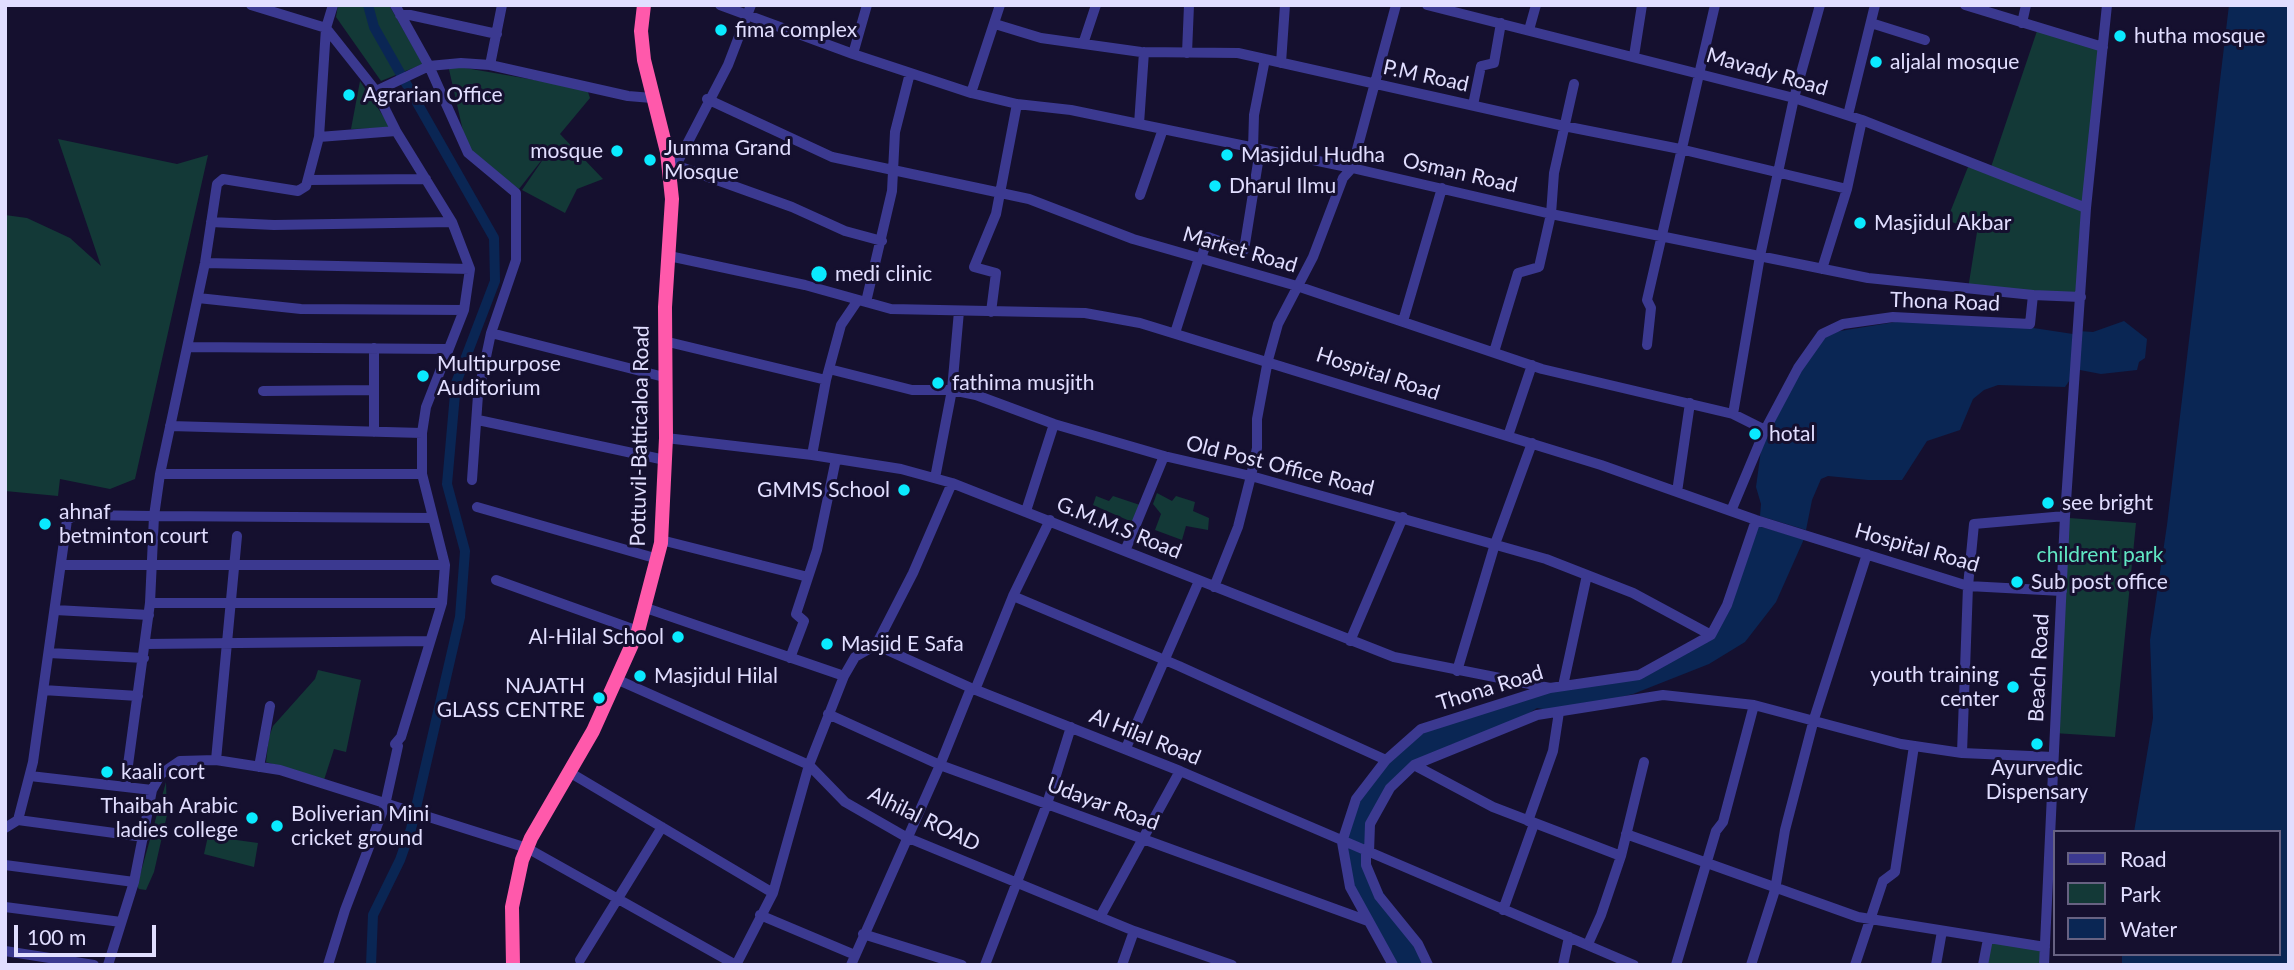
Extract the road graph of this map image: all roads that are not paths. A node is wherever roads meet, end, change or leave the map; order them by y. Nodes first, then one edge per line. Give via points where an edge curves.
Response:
1 (251, 5) edge
2 (333, 5) edge
3 (394, 5) edge
4 (502, 5) edge
5 (644, 5) edge
6 (720, 5) edge
7 (867, 5) edge
8 (1000, 5) edge
9 (1096, 5) edge
10 (1189, 5) edge
11 (1285, 5) edge
12 (1396, 5) edge
13 (1536, 5) edge
14 (1642, 5) edge
15 (1715, 5) edge
16 (1820, 5) edge
17 (1875, 5) edge
18 (1965, 5) edge
19 (2026, 5) edge
20 (2107, 5) edge
21 (1434, 6) edge
22 (748, 10) edge
23 (400, 15) junction
24 (1501, 23) junction
25 (1871, 23) junction
26 (2022, 23) junction
27 (995, 24) junction
28 (326, 28) junction
29 (1529, 30) junction
30 (497, 34) junction
31 (1925, 40) dead end
32 (1083, 44) junction
33 (2103, 47) junction
34 (1144, 52) junction
35 (1187, 52) junction
36 (853, 54) junction
37 (1634, 56) junction
38 (1265, 59) junction
39 (1280, 62) junction
40 (490, 65) junction
41 (426, 67) junction
42 (1698, 72) junction
43 (910, 73) junction
44 (1376, 85) junction
45 (1574, 85) dead end
46 (380, 90) junction
47 (971, 93) junction
48 (652, 98) junction
49 (1794, 98) junction
50 (707, 99) junction
51 (1017, 104) junction
52 (1473, 105) junction
53 (1848, 116) junction
54 (1861, 120) junction
55 (1139, 124) junction
56 (1564, 126) junction
57 (1163, 129) junction
58 (397, 131) junction
59 (319, 137) junction
60 (1680, 149) junction
61 (1256, 150) junction
62 (1352, 168) junction
63 (673, 170) junction
64 (894, 170) junction
65 (1779, 173) junction
66 (426, 179) junction
67 (309, 180) junction
68 (1442, 188) junction
69 (1846, 189) junction
70 (999, 192) junction
71 (1140, 195) dead end
72 (2086, 208) junction
73 (1551, 214) junction
74 (211, 222) junction
75 (452, 222) junction
76 (1660, 236) junction
77 (882, 241) junction
78 (669, 256) junction
79 (1760, 256) junction
80 (1200, 258) junction
81 (205, 263) junction
82 (1822, 269) junction
83 (470, 270) junction
84 (1297, 286) junction
85 (2033, 295) junction
86 (2081, 297) junction
87 (198, 298) junction
88 (862, 301) junction
89 (464, 310) junction
90 (959, 311) junction
91 (991, 312) junction
92 (1403, 321) junction
93 (491, 332) junction
94 (1175, 333) junction
95 (664, 341) junction
96 (1647, 345) dead end
97 (189, 347) junction
98 (374, 348) junction
99 (446, 349) junction
100 (1494, 352) junction
101 (1268, 360) junction
102 (1532, 365) junction
103 (827, 375) junction
104 (664, 377) junction
105 (374, 390) junction
106 (953, 390) junction
107 (263, 391) dead end
108 (1690, 402) junction
109 (1733, 414) junction
110 (478, 420) junction
111 (1054, 424) junction
112 (170, 426) junction
113 (1765, 430) junction
114 (374, 432) junction
115 (422, 433) junction
116 (1508, 436) junction
117 (666, 438) junction
118 (1532, 443) junction
119 (812, 455) junction
120 (1164, 456) junction
121 (836, 459) junction
122 (665, 460) junction
123 (160, 474) junction
124 (422, 474) junction
125 (1251, 476) junction
126 (935, 478) junction
127 (472, 480) dead end
128 (952, 483) junction
129 (1677, 492) junction
130 (477, 507) dead end
131 (1026, 511) junction
132 (1731, 511) junction
133 (154, 516) junction
134 (2065, 516) junction
135 (1403, 517) junction
136 (433, 518) junction
137 (1050, 520) junction
138 (1756, 520) junction
139 (237, 536) dead end
140 (661, 540) junction
141 (1495, 544) junction
142 (1125, 551) junction
143 (1867, 554) junction
144 (658, 559) junction
145 (61, 565) junction
146 (153, 565) junction
147 (236, 565) junction
148 (445, 565) junction
149 (1587, 575) junction
150 (808, 577) junction
151 (496, 580) dead end
152 (1199, 581) junction
153 (1968, 586) junction
154 (1214, 587) junction
155 (2062, 591) junction
156 (1013, 596) junction
157 (150, 603) junction
158 (232, 603) junction
159 (442, 603) junction
160 (646, 608) junction
161 (55, 610) junction
162 (149, 615) junction
163 (638, 631) junction
164 (1711, 635) junction
165 (430, 641) junction
166 (1350, 641) junction
167 (227, 643) junction
168 (145, 644) junction
169 (876, 645) junction
170 (49, 653) junction
171 (790, 657) junction
172 (144, 658) junction
173 (1163, 659) junction
174 (1457, 671) junction
175 (844, 676) junction
176 (616, 679) junction
177 (1563, 686) junction
178 (1550, 688) junction
179 (973, 689) junction
180 (43, 690) junction
181 (138, 696) junction
182 (1754, 705) junction
183 (270, 706) dead end
184 (1559, 712) junction
185 (828, 714) junction
186 (1814, 719) junction
187 (1071, 727) junction
188 (1914, 746) junction
189 (1126, 748) junction
190 (1962, 752) junction
191 (2053, 757) junction
192 (216, 760) junction
193 (1386, 760) junction
194 (1644, 762) dead end
195 (809, 765) junction
196 (940, 765) junction
197 (1414, 765) junction
198 (259, 767) junction
199 (1180, 771) junction
200 (569, 772) junction
201 (30, 776) junction
202 (125, 787) junction
203 (152, 790) junction
204 (1047, 804) junction
205 (388, 805) junction
206 (18, 820) junction
207 (1531, 822) junction
208 (663, 827) junction
209 (5, 828) edge
210 (1626, 834) junction
211 (906, 836) junction
212 (144, 837) junction
213 (1141, 838) junction
214 (1342, 842) junction
215 (527, 848) junction
216 (1367, 853) junction
217 (1621, 856) junction
218 (1706, 864) junction
219 (5, 865) edge
220 (134, 883) junction
221 (1017, 883) junction
222 (1775, 890) junction
223 (773, 893) junction
224 (619, 900) junction
225 (5, 906) edge
226 (1503, 909) junction
227 (760, 915) junction
228 (1100, 917) junction
229 (1871, 917) junction
230 (1368, 921) junction
231 (121, 922) junction
232 (1134, 931) junction
233 (1942, 931) junction
234 (863, 934) junction
235 (1569, 937) junction
236 (1988, 939) junction
237 (1588, 944) junction
238 (2045, 947) junction
239 (5, 951) edge
240 (580, 960) dead end
241 (853, 960) edge
242 (1214, 962) edge
243 (94, 965) edge
244 (108, 965) edge
245 (328, 965) edge
246 (513, 965) edge
247 (736, 965) edge
248 (962, 965) edge
249 (985, 965) edge
250 (1122, 965) edge
251 (1232, 965) edge
252 (1393, 965) edge
253 (1428, 965) edge
254 (1563, 965) edge
255 (1634, 965) edge
256 (1676, 965) edge
257 (1751, 965) edge
258 (1855, 965) edge
259 (1936, 965) edge
260 (1983, 965) edge
261 (2045, 965) edge

1 - 28 street
2 - 28 street
3 - 23 street
4 - 30 street
5 - 48 highway, Pottuvil-Batticaloa Road via 643,50
6 - 22 street, Osman Road
7 - 36 street
8 - 27 street
9 - 32 street
10 - 35 street
11 - 39 street
12 - 44 street
13 - 29 street
14 - 37 street
15 - 42 street
16 - 49 street
17 - 25 street
18 - 26 street
19 - 26 street
20 - 33 street
21 - 24 street, Mavady Road
22 - 36 street, Osman Road
22 - 50 street via 727,65
23 - 30 street
23 - 41 street
24 - 29 street, Mavady Road
24 - 52 street via 1494,63 1481,66
25 - 31 street
25 - 53 street
26 - 33 street
27 - 32 street, P.M Road
27 - 47 street
28 - 46 street
28 - 59 street
29 - 37 street, Mavady Road
30 - 40 street
32 - 34 street, P.M Road
33 - 72 street
34 - 35 street, P.M Road
34 - 55 street
35 - 38 street, P.M Road via 1238,53
36 - 43 street, Osman Road
37 - 42 street, Mavady Road
38 - 39 street, P.M Road
38 - 61 street via 1254,115
39 - 44 street, P.M Road
40 - 41 street
40 - 48 street
41 - 46 street
41 - 93 street via 468,153 516,193 516,260
42 - 49 street, Mavady Road
42 - 60 street
43 - 47 street, Osman Road
43 - 64 street via 895,132
44 - 52 street, P.M Road
44 - 62 street
45 - 56 street
46 - 58 street
47 - 51 street, Osman Road
48 - 63 highway, Pottuvil-Batticaloa Road
49 - 53 street, Mavady Road
49 - 65 street
50 - 63 street
50 - 64 street, Market Road via 832,157
51 - 55 street, Osman Road
51 - 70 street
52 - 56 street, P.M Road
53 - 54 street, Mavady Road
54 - 69 street
54 - 72 street, Mavady Road
55 - 57 street, Osman Road
56 - 60 street, P.M Road
56 - 73 street
57 - 61 street, Osman Road
57 - 71 street
58 - 59 street
58 - 66 street
59 - 67 street
60 - 65 street, P.M Road
60 - 76 street
61 - 62 street, Osman Road
61 - 80 street via 1244,250 1208,237
62 - 68 street, Osman Road
62 - 84 street via 1343,178
63 - 77 street
63 - 78 highway, Pottuvil-Batticaloa Road
64 - 70 street, Market Road
64 - 77 street
65 - 69 street, P.M Road
65 - 79 street
66 - 67 street
66 - 75 street
67 - 74 street via 298,191 223,179 217,184
68 - 73 street, Osman Road
68 - 92 street
69 - 82 street
70 - 80 street, Market Road
70 - 91 street via 996,214 974,267 996,273
72 - 86 street
73 - 76 street, Osman Road
73 - 100 street via 1539,267 1518,273
74 - 75 street
74 - 81 street
75 - 83 street
76 - 79 street, Osman Road
76 - 96 street via 1648,302
77 - 88 street
78 - 88 street, Hospital Road
78 - 95 highway, Pottuvil-Batticaloa Road
79 - 82 street, Osman Road
79 - 109 street
80 - 84 street, Market Road
80 - 94 street
81 - 83 street
81 - 87 street
82 - 85 street, Osman Road
83 - 89 street
84 - 92 street, Market Road
84 - 101 street
85 - 86 street, Osman Road
85 - 113 street, Thona Road via 2030,324 1893,317 1843,324 1822,334
86 - 134 street, Beach Road
87 - 89 street via 301,309
87 - 97 street
88 - 90 street, Hospital Road via 891,309
88 - 103 street via 841,325
89 - 99 street
90 - 91 street, Hospital Road
90 - 106 street
91 - 94 street, Hospital Road via 1085,313
92 - 100 street, Market Road
93 - 104 street
93 - 110 street via 478,395
94 - 101 street, Hospital Road
95 - 103 street, Old Post Office Road
95 - 104 highway, Pottuvil-Batticaloa Road
97 - 98 street
97 - 112 street
98 - 99 street
98 - 105 street
99 - 115 street via 425,407
100 - 102 street, Market Road
101 - 116 street, Hospital Road
101 - 125 street
102 - 108 street, Market Road
102 - 116 street
103 - 106 street, Old Post Office Road via 912,390
103 - 119 street
104 - 117 highway, Pottuvil-Batticaloa Road
105 - 107 street
105 - 114 street
106 - 111 street, Old Post Office Road
106 - 126 street
108 - 109 street, Market Road
108 - 129 street
109 - 113 street, Market Road
110 - 122 street
110 - 127 street
111 - 120 street, Old Post Office Road
111 - 131 street
112 - 114 street
112 - 123 street
113 - 132 street, Thona Road
114 - 115 street
115 - 124 street
116 - 118 street, Hospital Road
117 - 119 street, G.M.M.S Road
117 - 122 highway, Pottuvil-Batticaloa Road
118 - 129 street, Hospital Road
118 - 141 street
119 - 121 street, G.M.M.S Road
120 - 125 street, Old Post Office Road
120 - 142 street
121 - 126 street, G.M.M.S Road
121 - 150 street
122 - 140 highway, Pottuvil-Batticaloa Road
123 - 124 street
123 - 133 street
124 - 136 street
125 - 135 street, Old Post Office Road
125 - 154 street via 1238,527
126 - 128 street, G.M.M.S Road
128 - 131 street, G.M.M.S Road
128 - 169 street
129 - 132 street, Hospital Road
130 - 144 street
131 - 137 street, G.M.M.S Road
132 - 138 street, Hospital Road
133 - 136 street
133 - 145 street via 76,515 67,520
133 - 146 street
134 - 153 street via 1974,524
134 - 155 street, Beach Road
135 - 141 street, Old Post Office Road
135 - 166 street
136 - 148 street
137 - 142 street, G.M.M.S Road
137 - 156 street
138 - 143 street, Hospital Road
138 - 164 street via 1727,605
139 - 147 street
140 - 144 highway, Pottuvil-Batticaloa Road
140 - 150 street
141 - 149 street, Old Post Office Road
141 - 174 street
142 - 152 street, G.M.M.S Road
143 - 153 street, Hospital Road
143 - 186 street
144 - 160 highway, Pottuvil-Batticaloa Road
145 - 146 street
145 - 161 street
146 - 147 street
146 - 157 street
147 - 148 street
147 - 158 street
148 - 159 street
149 - 164 street, Old Post Office Road via 1633,593
149 - 177 street
150 - 171 street via 796,614 804,621
151 - 163 street
152 - 154 street, G.M.M.S Road
152 - 173 street
153 - 155 street, Hospital Road
153 - 190 street
154 - 166 street, G.M.M.S Road
155 - 191 street, Beach Road
156 - 173 street
156 - 179 street
157 - 158 street
157 - 162 street
158 - 159 street
158 - 167 street
159 - 165 street
160 - 163 highway, Pottuvil-Batticaloa Road
160 - 171 street
161 - 162 street
161 - 170 street
162 - 168 street
163 - 176 highway, Pottuvil-Batticaloa Road
164 - 177 street, Thona Road via 1639,675
165 - 167 street
165 - 205 street via 395,744
166 - 174 street, G.M.M.S Road via 1394,657
167 - 168 street
167 - 192 street
168 - 172 street
169 - 175 street via 855,657
169 - 179 street, Al Hilal Road
170 - 172 street
170 - 180 street
171 - 175 street
172 - 181 street
173 - 189 street
173 - 193 street
174 - 178 street, G.M.M.S Road
175 - 185 street
176 - 195 street, Alhilal ROAD
176 - 200 highway, Pottuvil-Batticaloa Road
177 - 178 street, Thona Road
178 - 193 street, Thona Road via 1421,729
179 - 187 street, Al Hilal Road
179 - 196 street
180 - 181 street
180 - 201 street
181 - 202 street
182 - 184 street via 1663,695
182 - 186 street
182 - 218 street via 1723,822
183 - 198 street
184 - 197 street via 1537,715
184 - 207 street via 1553,751
185 - 195 street
185 - 196 street, Udayar Road
186 - 188 street
186 - 222 street via 1785,830
187 - 189 street, Al Hilal Road
187 - 204 street
188 - 190 street
188 - 229 street via 1895,872 1883,881
189 - 199 street, Al Hilal Road
190 - 191 street
191 - 238 street, Beach Road
192 - 198 street
192 - 203 street via 180,761 160,774
193 - 214 street, Thona Road via 1356,799
194 - 210 street
195 - 211 street, Alhilal ROAD via 845,802
195 - 223 street
196 - 204 street, Udayar Road
196 - 211 street
197 - 207 street
197 - 216 street via 1390,788 1370,824
198 - 205 street
199 - 213 street
199 - 214 street, Al Hilal Road
200 - 208 street
200 - 215 highway, Pottuvil-Batticaloa Road
201 - 202 street
201 - 206 street
202 - 203 street
203 - 212 street
204 - 213 street, Udayar Road
204 - 221 street
205 - 215 street
205 - 245 street
206 - 209 street
206 - 212 street
207 - 217 street
207 - 226 street
208 - 223 street
208 - 224 street
210 - 217 street
210 - 218 street
211 - 221 street, Alhilal ROAD
211 - 234 street
212 - 220 street
213 - 228 street
213 - 230 street, Udayar Road
214 - 216 street, Al Hilal Road
214 - 230 street, Thona Road via 1350,887
215 - 224 street
215 - 246 highway, Pottuvil-Batticaloa Road via 512,908
216 - 226 street, Al Hilal Road
216 - 253 street via 1366,865 1379,896 1418,944
217 - 237 street
218 - 222 street
218 - 256 street
219 - 220 street
220 - 231 street
221 - 228 street, Alhilal ROAD
221 - 249 street
222 - 229 street via 1858,917
222 - 257 street
223 - 227 street
224 - 240 street
224 - 247 street
225 - 231 street
226 - 235 street, Al Hilal Road
227 - 241 street
227 - 247 street
228 - 232 street, Alhilal ROAD
229 - 233 street
229 - 258 street
230 - 252 street, Thona Road
231 - 244 street
232 - 242 street, Alhilal ROAD
232 - 250 street
233 - 236 street
233 - 259 street
234 - 241 street
234 - 248 street
235 - 237 street, Al Hilal Road
235 - 254 street
236 - 238 street
236 - 260 street
237 - 255 street, Al Hilal Road
238 - 261 street, Beach Road
239 - 243 street
242 - 251 street, Alhilal ROAD

